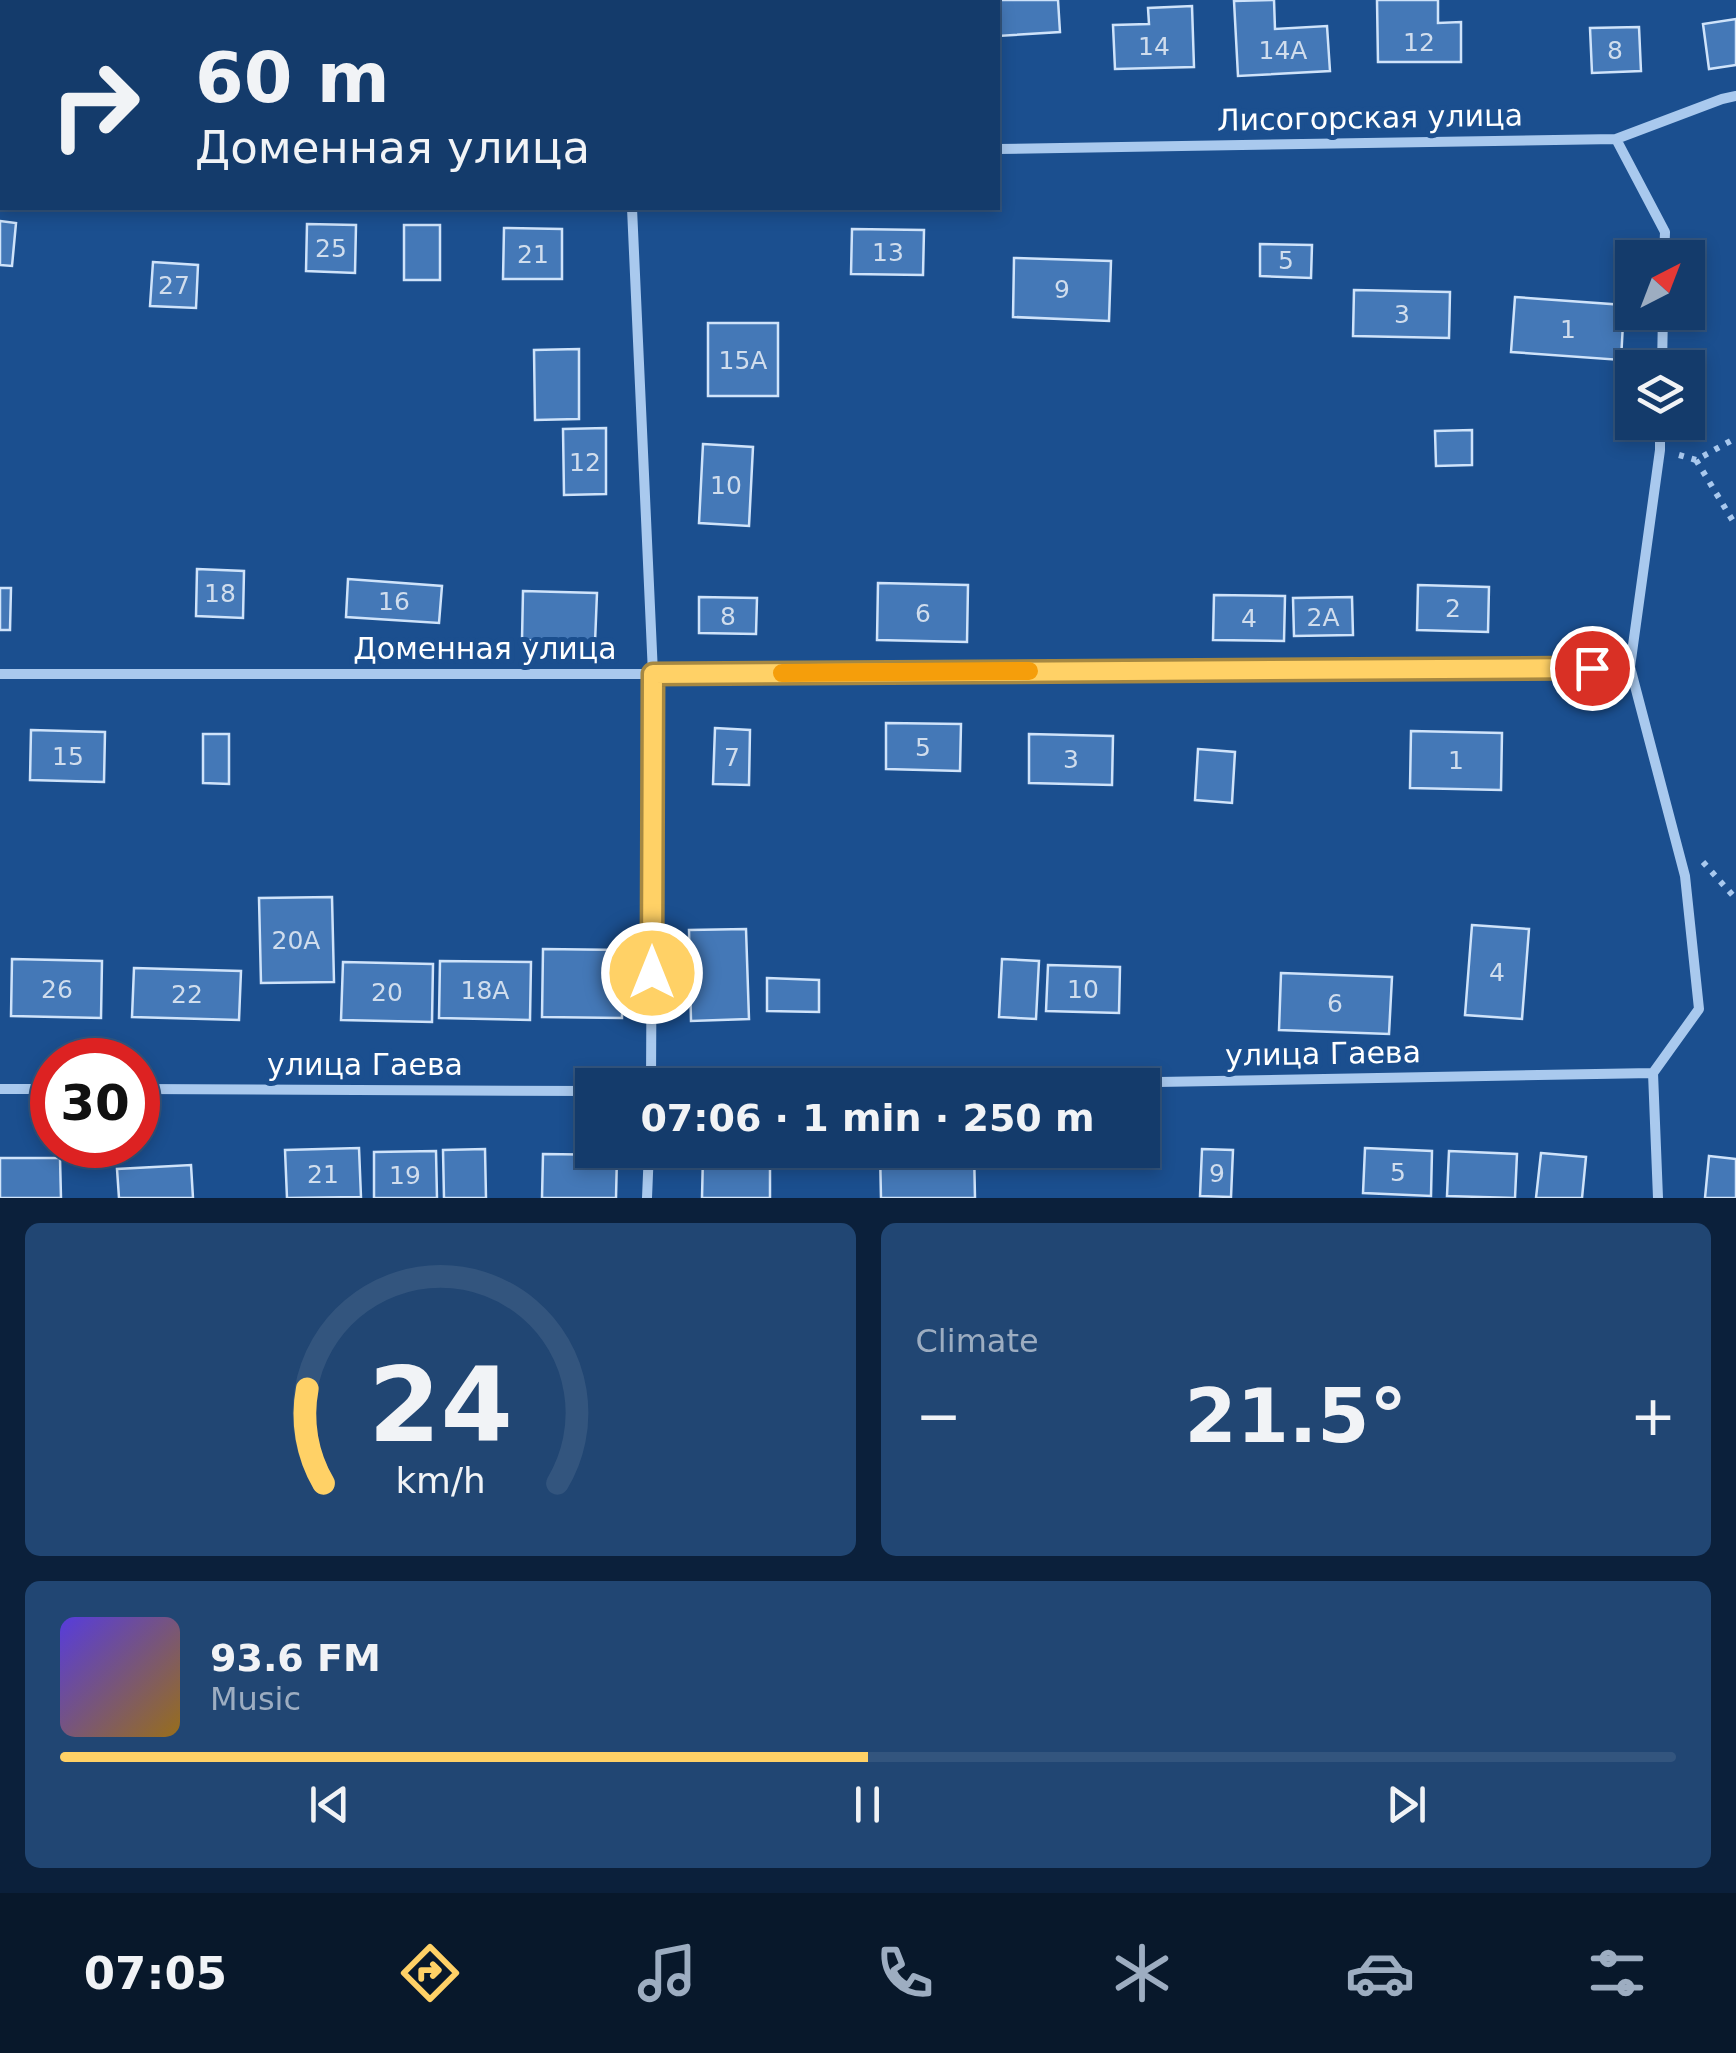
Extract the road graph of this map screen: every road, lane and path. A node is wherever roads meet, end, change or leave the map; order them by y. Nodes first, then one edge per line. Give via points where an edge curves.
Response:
1 (1736, 96) edge
2 (1616, 138) junction
3 (1000, 149) edge
4 (632, 210) edge
5 (1665, 240) edge
6 (1736, 438) edge
7 (1660, 440) edge
8 (1660, 450) junction
9 (1696, 460) junction
10 (1736, 526) edge
11 (1630, 668) junction
12 (0, 674) edge
13 (653, 674) junction
14 (652, 1068) edge
15 (1653, 1073) junction
16 (1160, 1082) edge
17 (0, 1089) edge
18 (30, 1089) edge
19 (160, 1089) edge
20 (575, 1091) edge
21 (648, 1168) edge
22 (647, 1198) edge
23 (1658, 1198) edge

1 - 2 street, Лисогорская улица
2 - 3 street, Лисогорская улица
2 - 5 street
4 - 13 street
6 - 9 path
7 - 8 street
8 - 9 path
8 - 11 street
9 - 10 path
11 - 13 street, Доменная улица
11 - 15 street via 1685,876 1699,1009
12 - 13 street, Доменная улица
13 - 14 street
15 - 16 street, улица Гаева
15 - 23 street
17 - 18 street
19 - 20 street, улица Гаева
21 - 22 street

